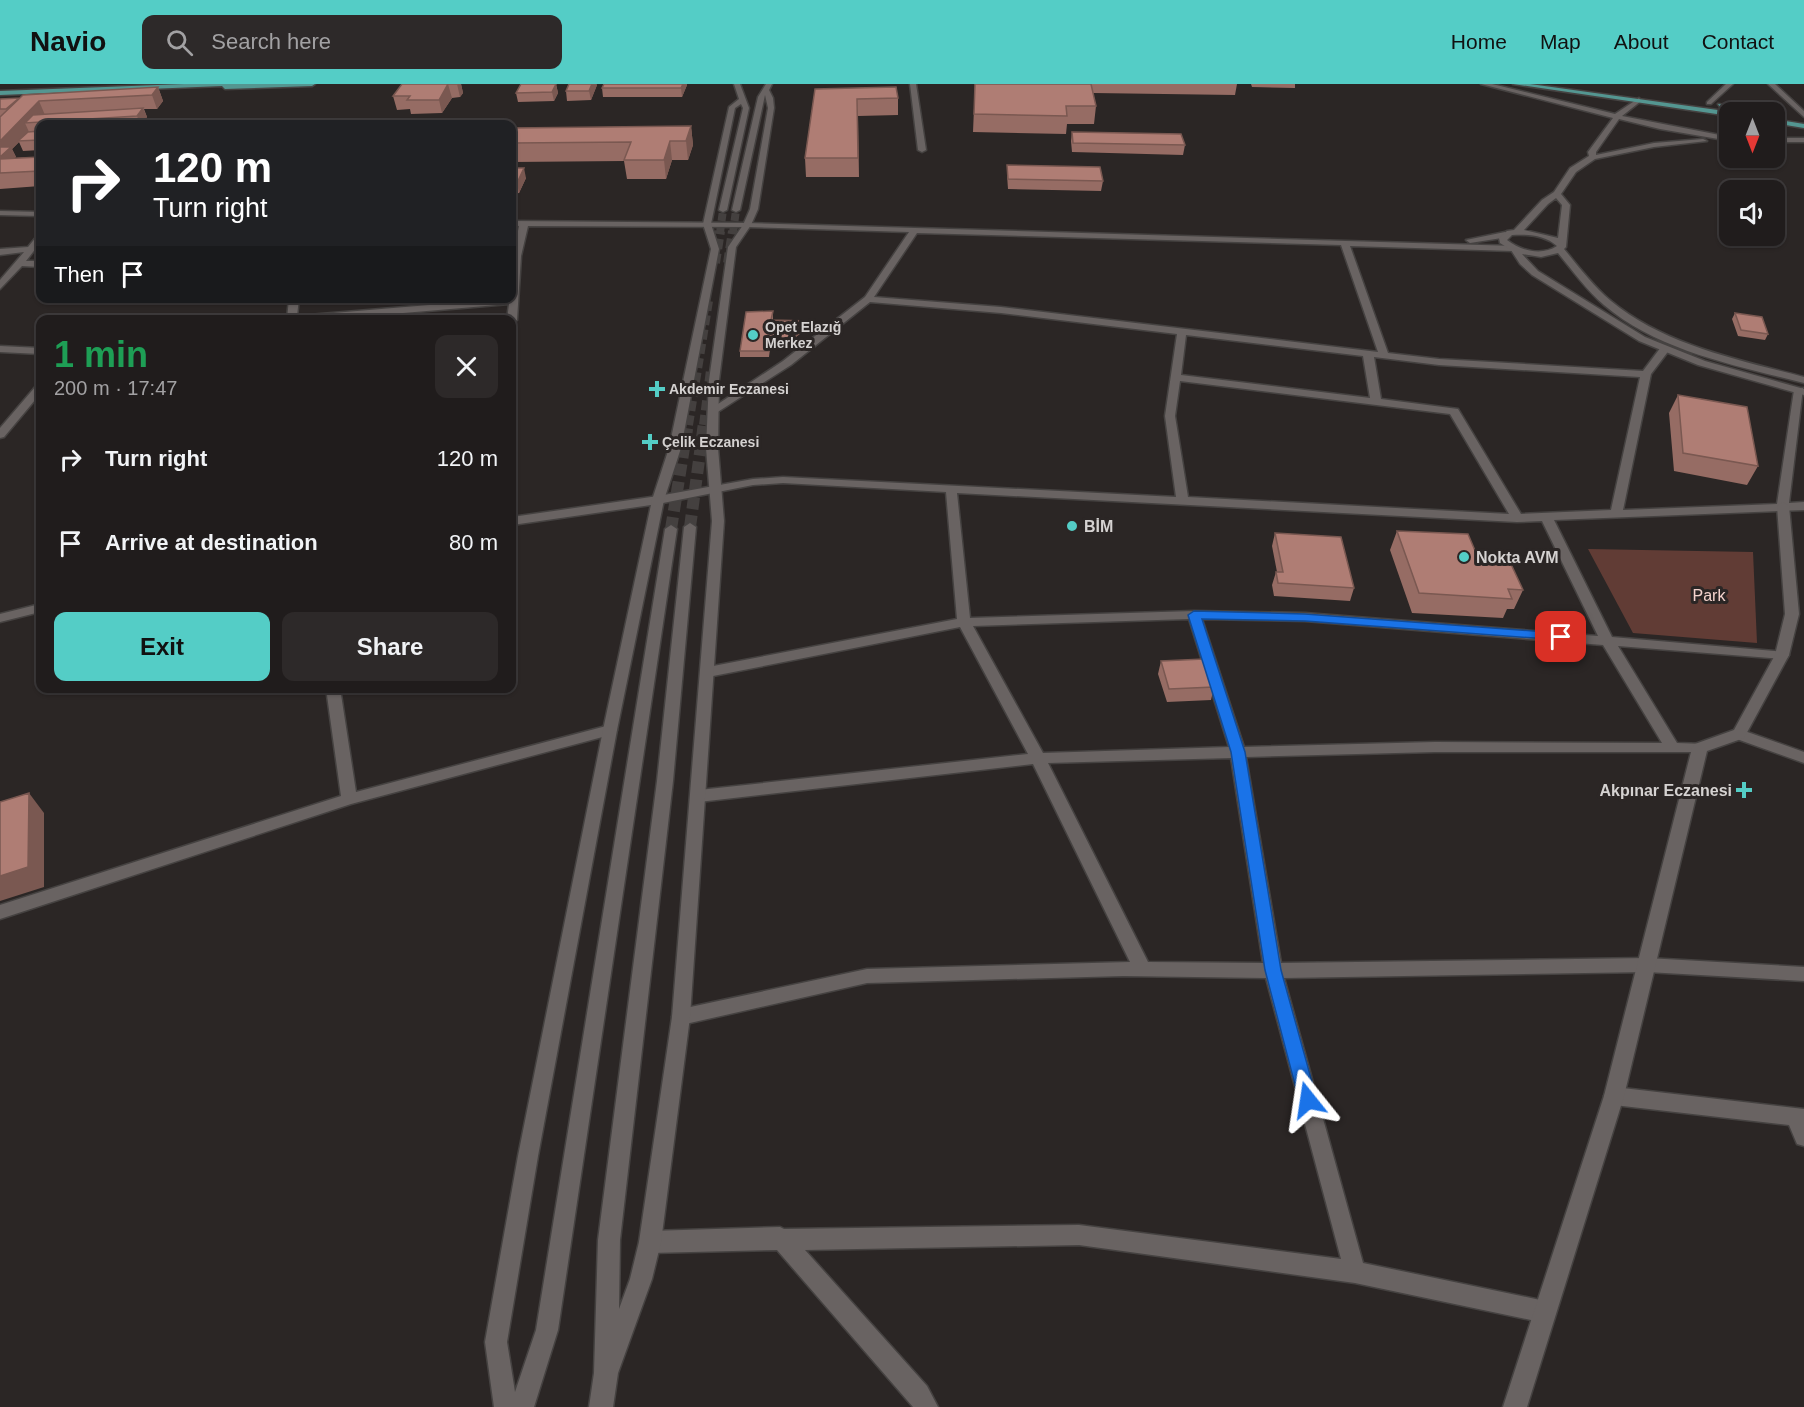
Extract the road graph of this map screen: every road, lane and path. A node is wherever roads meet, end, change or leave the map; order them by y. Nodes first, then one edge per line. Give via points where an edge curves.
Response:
1 (67, 84) edge
2 (235, 84) edge
3 (312, 84) edge
4 (737, 84) edge
5 (913, 84) edge
6 (1484, 84) edge
7 (1516, 84) edge
8 (1570, 84) edge
9 (1730, 84) edge
10 (1771, 84) edge
11 (0, 86) edge
12 (192, 86) junction
13 (768, 87) edge
14 (0, 93) edge
15 (742, 100) junction
16 (1639, 100) junction
17 (1709, 103) junction
18 (1719, 105) edge
19 (1719, 112) edge
20 (1618, 115) junction
21 (1785, 117) edge
22 (1785, 121) edge
23 (1804, 121) edge
24 (1785, 129) edge
25 (1719, 137) edge
26 (1719, 140) edge
27 (1785, 140) edge
28 (1804, 140) edge
29 (922, 150) dead end
30 (1593, 158) junction
31 (1557, 194) junction
32 (723, 210) tunnel mouth
33 (736, 210) tunnel mouth
34 (0, 213) edge
35 (36, 214) edge
36 (516, 223) edge
37 (524, 223) junction
38 (707, 224) junction
39 (747, 225) junction
40 (914, 231) junction
41 (1517, 232) junction
42 (1505, 235) junction
43 (36, 242) edge
44 (1344, 242) junction
45 (1435, 245) junction
46 (1560, 247) junction
47 (1514, 248) junction
48 (30, 249) junction
49 (516, 249) edge
50 (0, 252) edge
51 (20, 263) junction
52 (36, 264) edge
53 (0, 286) edge
54 (868, 299) junction
55 (489, 303) edge
56 (341, 315) edge
57 (1182, 331) junction
58 (0, 349) edge
59 (1665, 349) junction
60 (36, 351) edge
61 (1368, 353) junction
62 (1383, 355) junction
63 (1646, 374) junction
64 (1176, 377) junction
65 (1802, 388) edge
66 (36, 393) edge
67 (1376, 402) junction
68 (713, 412) junction
69 (0, 435) edge
70 (951, 488) junction
71 (716, 489) junction
72 (658, 500) junction
73 (1183, 502) junction
74 (1783, 506) junction
75 (1804, 506) edge
76 (1616, 513) junction
77 (1545, 516) junction
78 (1517, 518) junction
79 (516, 520) edge
80 (690, 527) tunnel mouth
81 (671, 529) tunnel mouth
82 (36, 609) edge
83 (1798, 614) edge
84 (1194, 615) junction
85 (0, 618) edge
86 (964, 622) junction
87 (1607, 640) junction
88 (1782, 655) junction
89 (708, 672) junction
90 (334, 693) edge
91 (610, 730) junction
92 (1739, 734) junction
93 (1672, 747) junction
94 (1700, 748) junction
95 (1238, 752) junction
96 (1038, 758) junction
97 (1804, 758) edge
98 (699, 796) junction
99 (349, 799) junction
100 (0, 912) edge
101 (1647, 965) junction
102 (1143, 969) junction
103 (1273, 970) junction
104 (1804, 974) edge
105 (681, 1017) junction
106 (1614, 1096) junction
107 (1800, 1118) edge
108 (1804, 1137) edge
109 (780, 1238) junction
110 (650, 1242) junction
111 (1355, 1272) junction
112 (1545, 1312) junction
113 (606, 1373) junction
114 (506, 1407) edge
115 (522, 1407) edge
116 (601, 1407) edge
117 (926, 1407) edge
118 (1515, 1407) edge

1 - 11 main road
2 - 12 main road
3 - 12 main road
4 - 15 street
5 - 29 street
6 - 20 street
7 - 16 main road
8 - 17 main road
9 - 17 street
10 - 23 street
12 - 14 main road
13 - 33 street via 761,97
13 - 39 street via 768,128 754,209
15 - 32 street via 746,108
15 - 38 street via 732,107
16 - 19 main road
16 - 20 street
17 - 18 main road
20 - 25 street
20 - 30 street via 1592,152
21 - 23 main road
22 - 23 main road
23 - 24 street
26 - 30 street via 1654,145
27 - 28 street
30 - 31 street via 1573,170
31 - 41 street
31 - 46 street via 1566,205
34 - 35 street
36 - 37 street
37 - 38 street
37 - 49 street
38 - 39 street
38 - 72 street via 715,249 675,448
39 - 40 street
39 - 68 street via 732,248
40 - 44 street
40 - 54 street
41 - 42 street
41 - 46 street via 1543,235
42 - 45 street
42 - 47 street via 1503,241
43 - 48 street
44 - 45 street
44 - 62 street
45 - 47 street
46 - 47 street via 1539,254
46 - 65 street via 1611,306 1649,329
47 - 59 street via 1530,268 1619,327
48 - 50 street
48 - 51 street
51 - 52 street
51 - 53 street
54 - 57 street
54 - 68 street via 787,363
55 - 56 street
57 - 61 street
57 - 64 street
58 - 60 street
59 - 63 street
59 - 65 street via 1719,369
61 - 62 street
61 - 67 street
62 - 63 street
63 - 76 street
64 - 67 street
64 - 73 street via 1170,416
65 - 74 street
66 - 69 street
67 - 78 street via 1454,411
68 - 71 street
70 - 71 street via 783,480
70 - 73 street
70 - 86 street
71 - 72 street
71 - 89 street via 718,521
72 - 79 street
72 - 91 street
73 - 78 street
74 - 75 street
74 - 76 street
74 - 83 street
76 - 77 street
77 - 78 street
77 - 87 street
80 - 113 street via 665,781 609,1240
81 - 115 street via 547,1330
82 - 85 street
83 - 88 street
84 - 86 street
84 - 87 street via 1305,618
84 - 95 street
86 - 89 street
86 - 96 street
87 - 88 street
87 - 93 street
88 - 92 street
89 - 98 street
90 - 99 street
91 - 99 street
91 - 114 street via 496,1342
92 - 94 street
92 - 97 street
93 - 94 street
93 - 95 street
94 - 101 street
95 - 96 street
95 - 103 street
96 - 98 street
96 - 102 street
98 - 105 street
99 - 100 street
101 - 103 street
101 - 104 street
101 - 106 street
102 - 103 street
102 - 105 street via 867,976
103 - 111 street
105 - 110 street
106 - 107 street
106 - 112 street
107 - 108 street
109 - 110 street
109 - 111 street via 1079,1235
109 - 117 street via 919,1394
110 - 113 street via 641,1279
111 - 112 street
112 - 118 street
113 - 116 street

